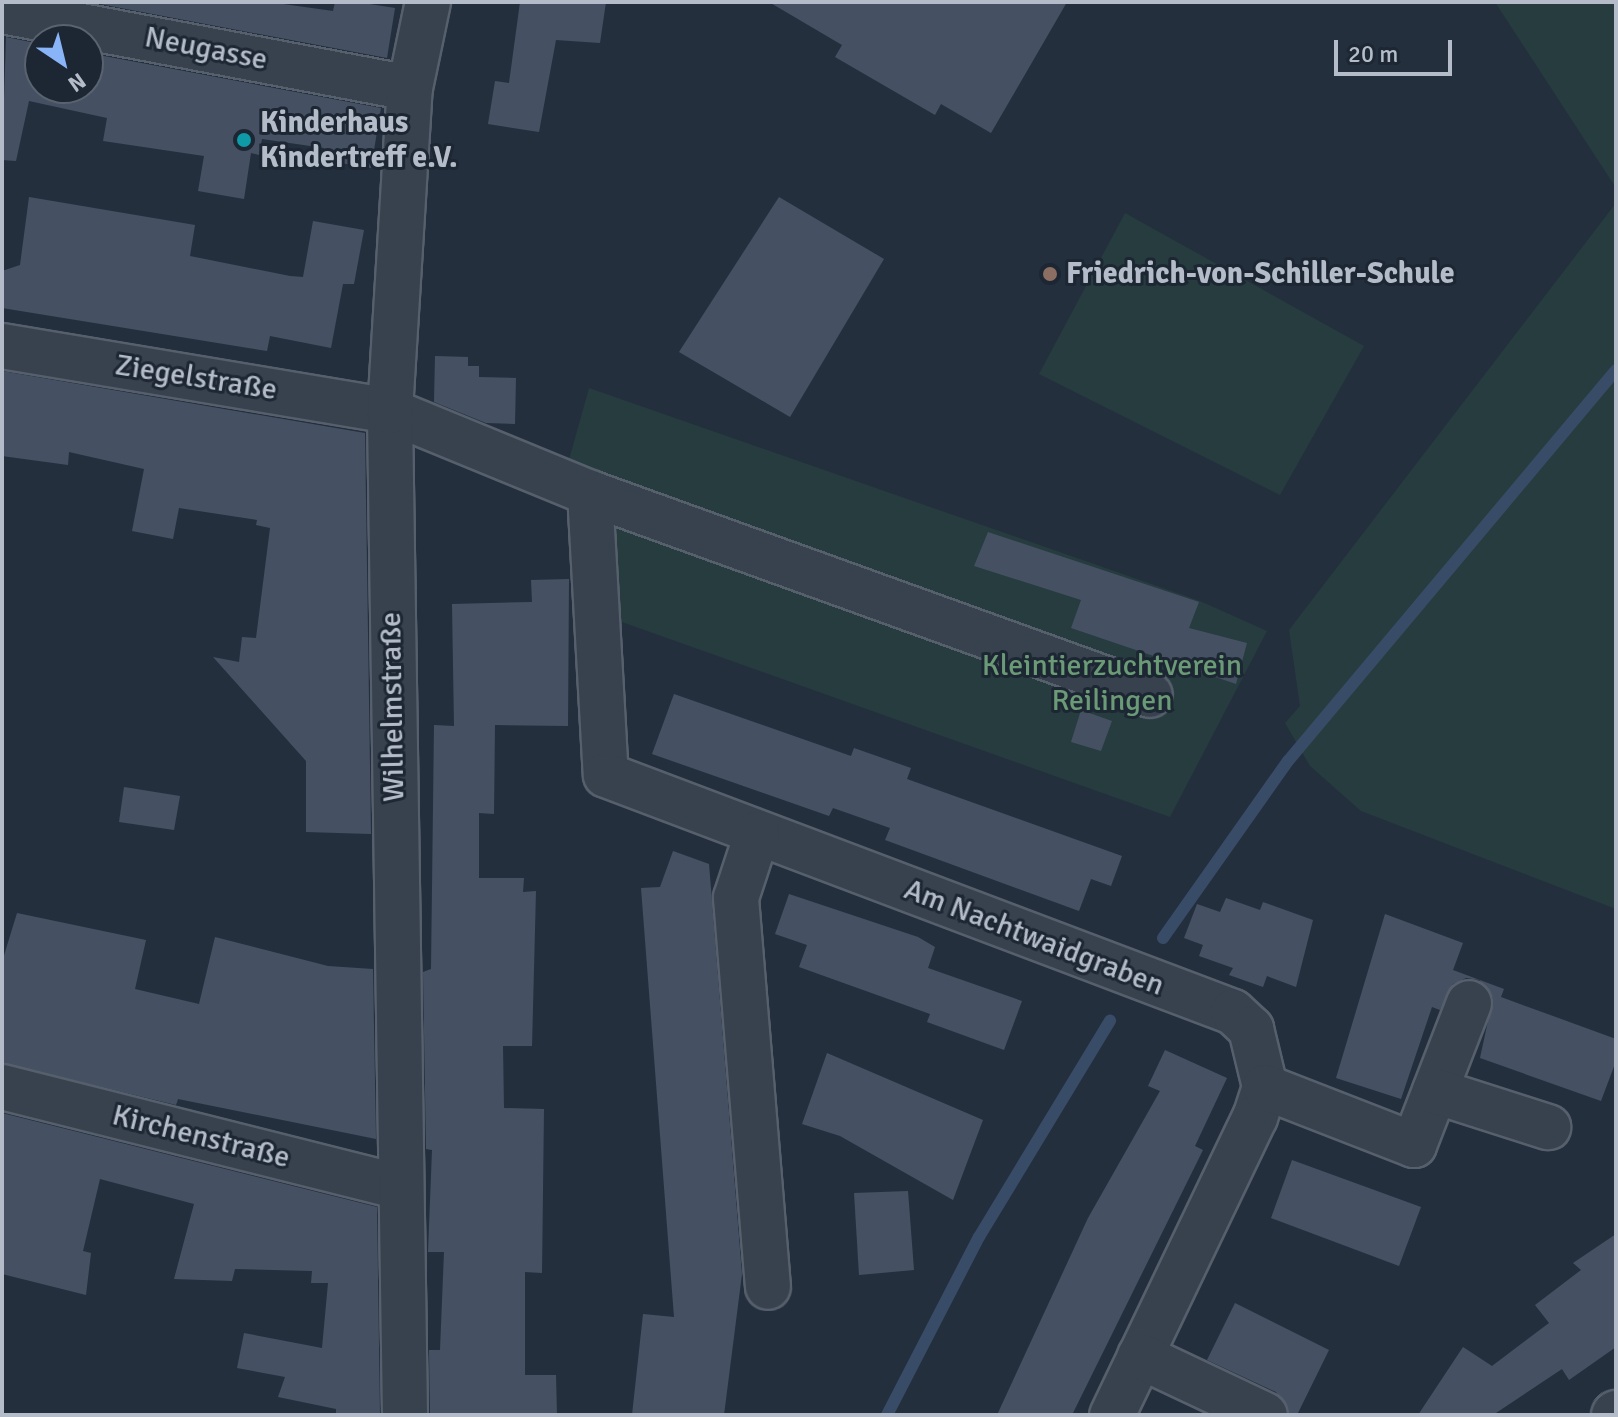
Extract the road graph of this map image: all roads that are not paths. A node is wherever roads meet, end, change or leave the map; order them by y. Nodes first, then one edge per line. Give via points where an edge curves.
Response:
1 (428, 2) edge
2 (2, 11) edge
3 (410, 88) junction
4 (2, 346) edge
5 (390, 411) junction
6 (590, 493) junction
7 (1150, 695) dead end
8 (757, 834) junction
9 (1469, 1003) dead end
10 (2, 1087) edge
11 (1265, 1087) junction
12 (1435, 1091) junction
13 (1548, 1127) dead end
14 (399, 1187) junction
15 (768, 1287) dead end
16 (1140, 1356) junction
17 (405, 1415) edge
18 (1112, 1415) edge
19 (1265, 1415) edge

1 - 3 street, Wilhelmstraße
2 - 3 street, Neugasse
3 - 5 street, Wilhelmstraße
4 - 5 street, Ziegelstraße
5 - 6 street
5 - 14 street, Wilhelmstraße
6 - 7 street
6 - 8 street, Am Nachtwaidgraben via 606,775
8 - 11 street, Am Nachtwaidgraben via 1233,1012 1251,1029
8 - 15 street via 736,898
9 - 12 street
10 - 14 street, Kirchenstraße
11 - 12 street via 1414,1145
11 - 16 street via 1245,1141
12 - 13 street
14 - 17 street, Wilhelmstraße
16 - 18 street
16 - 19 street

